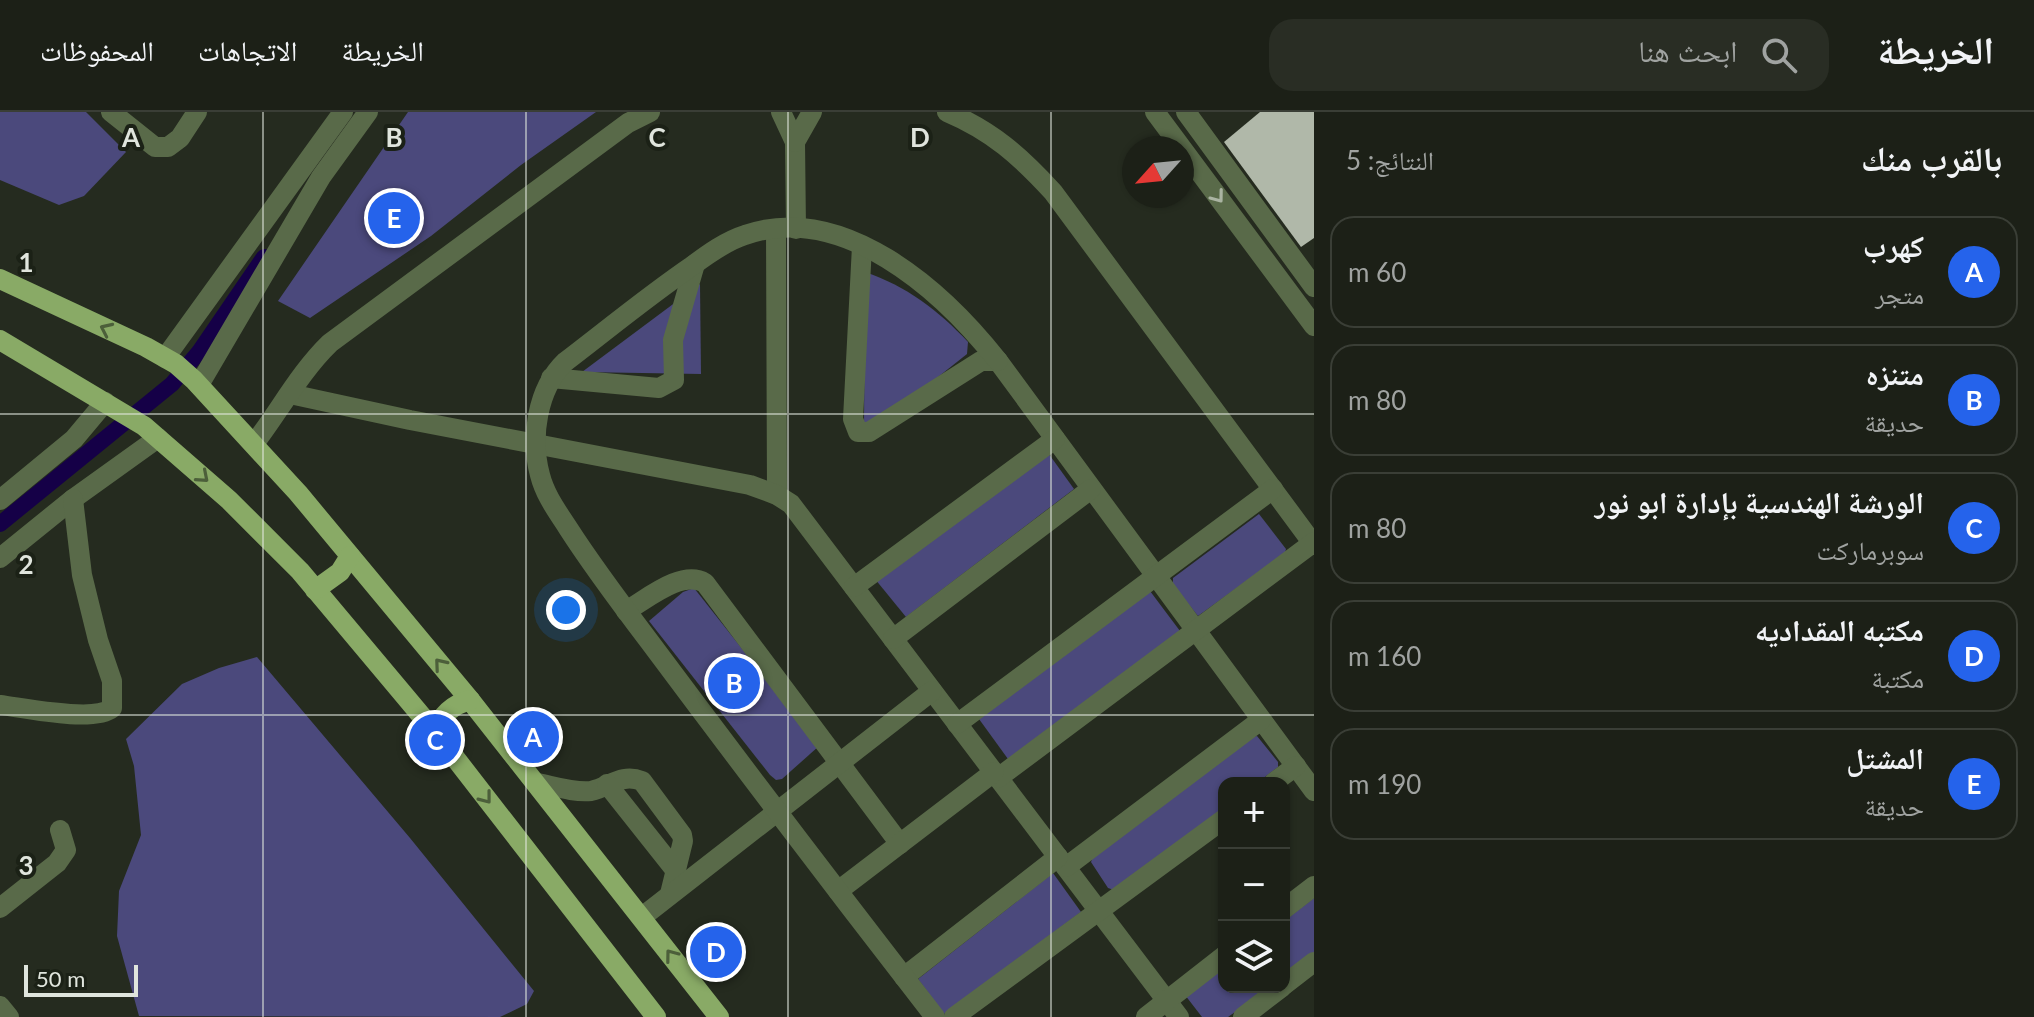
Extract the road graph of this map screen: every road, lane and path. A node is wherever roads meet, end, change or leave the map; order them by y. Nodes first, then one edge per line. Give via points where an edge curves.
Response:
1 (111, 112) edge
2 (197, 112) edge
3 (343, 112) edge
4 (368, 112) edge
5 (650, 112) edge
6 (781, 112) edge
7 (812, 112) edge
8 (947, 112) edge
9 (1155, 112) edge
10 (1186, 112) edge
11 (986, 120) edge
12 (795, 142) junction
13 (786, 229) junction
14 (862, 246) junction
15 (695, 264) junction
16 (0, 279) edge
17 (1314, 287) edge
18 (1314, 326) edge
19 (0, 340) edge
20 (171, 361) junction
21 (998, 361) junction
22 (551, 378) junction
23 (197, 382) junction
24 (290, 394) junction
25 (113, 407) junction
26 (151, 432) junction
27 (1055, 439) junction
28 (254, 444) junction
29 (537, 444) junction
30 (1091, 489) junction
31 (1273, 489) junction
32 (777, 495) junction
33 (73, 499) junction
34 (0, 500) edge
35 (1314, 543) edge
36 (350, 556) junction
37 (0, 558) edge
38 (1155, 577) junction
39 (854, 587) junction
40 (315, 590) junction
41 (626, 611) junction
42 (1196, 631) junction
43 (893, 639) junction
44 (932, 691) junction
45 (470, 700) junction
46 (0, 705) edge
47 (1261, 720) junction
48 (957, 724) junction
49 (435, 732) junction
50 (839, 763) junction
51 (1296, 766) junction
52 (996, 775) junction
53 (1281, 777) edge
54 (538, 783) junction
55 (607, 784) junction
56 (1314, 791) edge
57 (776, 812) junction
58 (1218, 823) edge
59 (60, 830) dead end
60 (900, 844) junction
61 (1062, 862) junction
62 (676, 871) junction
63 (1314, 886) edge
64 (838, 891) junction
65 (670, 894) junction
66 (1290, 904) edge
67 (0, 908) edge
68 (1099, 912) junction
69 (642, 917) junction
70 (1218, 961) edge
71 (1314, 962) edge
72 (904, 977) junction
73 (1290, 981) edge
74 (1274, 993) edge
75 (1166, 1000) junction
76 (0, 1006) edge
77 (714, 1015) edge
78 (9, 1017) edge
79 (656, 1017) edge
80 (935, 1017) edge
81 (954, 1017) edge
82 (1146, 1017) edge
83 (1179, 1017) edge
84 (1243, 1017) edge

1 - 2 street via 155,147 168,147
3 - 20 street
4 - 23 street via 321,177
5 - 24 street via 330,343
6 - 12 street
7 - 12 street
8 - 11 street
9 -> 18 street
10 - 17 street
11 - 31 street via 1053,192
12 - 13 street
13 - 14 street via 831,234
13 - 15 street via 745,235
13 - 32 street
14 - 21 street via 886,256 952,308
14 - 21 street via 853,419 858,432 869,432 981,361
15 - 22 street
15 - 22 street via 673,340 674,380 669,385
20 -> 16 main road
19 - 25 main road
20 - 23 main road
21 - 27 street
22 - 29 street via 538,420
23 - 28 main road
24 - 28 street
24 - 29 street
25 - 26 main road
25 - 34 street
26 - 33 street
26 -> 40 main road via 229,500
27 - 30 street
27 - 39 street
28 - 36 main road
29 - 32 street via 750,485
29 - 41 street via 540,476 551,502
30 - 38 street
30 - 43 street
31 - 35 street
31 - 38 street
32 - 39 street via 791,504
33 - 37 street
33 - 46 street via 82,575 112,681 112,708 106,714 57,714
35 - 42 street
36 - 40 main road via 340,572
45 -> 36 main road
38 - 42 street
38 - 48 street
39 - 43 street
40 - 49 main road
41 - 50 street via 684,579 705,583
41 - 57 street
42 - 47 street
42 - 52 street
43 - 44 street
44 - 48 street
44 - 50 street
45 - 49 main road via 444,714
45 - 54 main road
47 - 51 street
47 - 61 street
48 - 52 street
49 -> 79 main road
50 - 57 street
50 - 60 street
51 - 53 street
51 - 56 street
52 - 60 street
52 - 61 street
54 - 55 street via 581,791
54 - 69 main road
55 - 62 street
55 - 62 street via 624,777 642,781 682,835
57 - 64 street
57 - 65 street
58 - 68 street
59 - 67 street via 66,850 57,863
60 - 64 street
61 - 68 street
61 - 72 street
62 - 65 street
63 - 66 street
64 - 72 street
65 - 69 street
68 - 75 street
68 - 81 street
77 -> 69 main road
70 - 75 street
71 - 73 street
72 - 80 street
74 - 84 street
75 - 82 street
75 - 83 street
76 - 78 street

